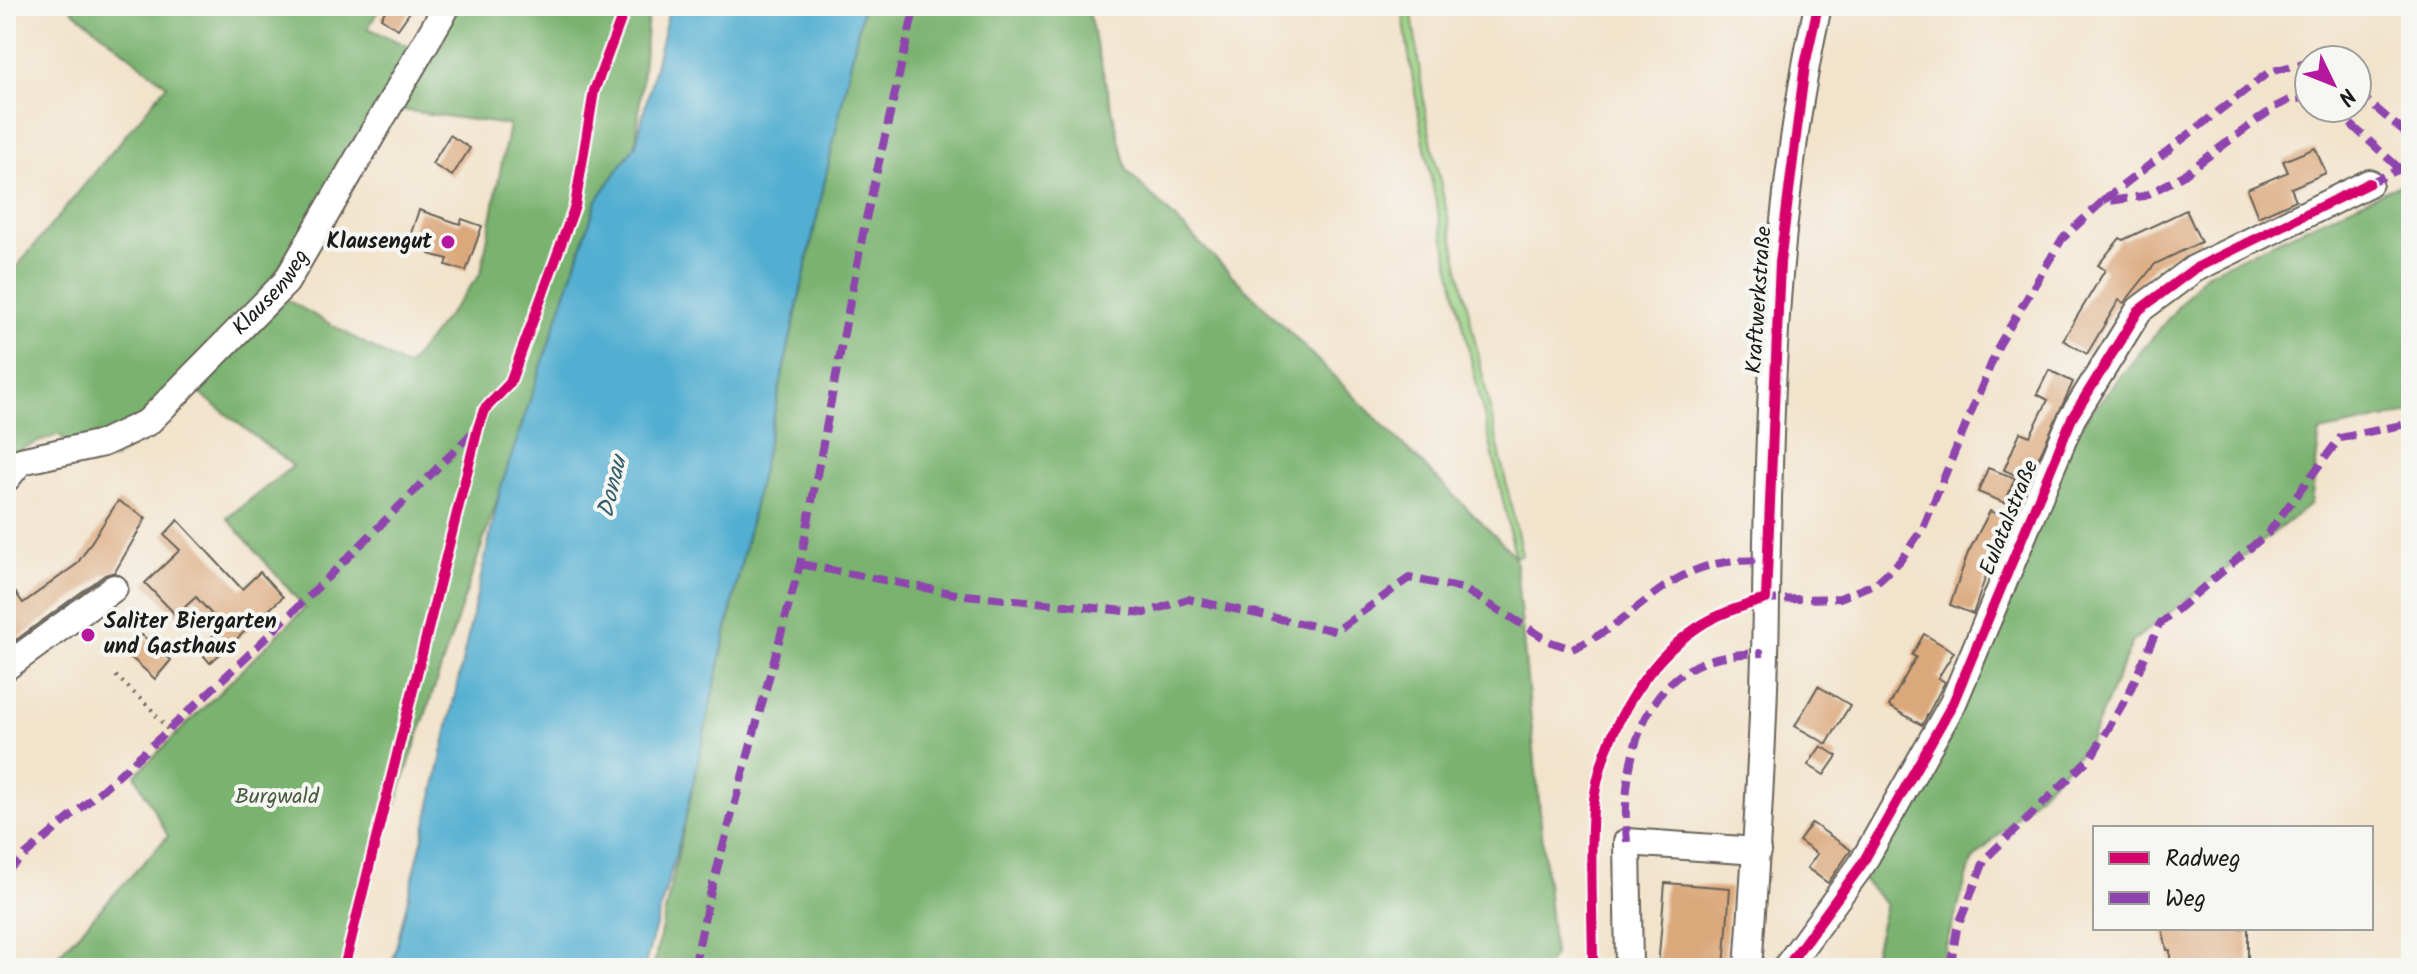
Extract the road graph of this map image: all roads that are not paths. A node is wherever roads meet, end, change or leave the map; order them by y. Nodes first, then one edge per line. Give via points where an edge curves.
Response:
1 (447, 6) edge
2 (1818, 6) edge
3 (2369, 183) dead end
4 (6, 479) edge
5 (114, 588) dead end
6 (6, 667) edge
7 (1757, 851) junction
8 (1629, 968) edge
9 (1748, 968) edge
10 (1786, 968) edge

1 - 4 street, Klausenweg via 286,282 148,422 103,443 21,461
2 - 7 street, Kraftwerkstraße via 1805,65 1780,262
3 - 10 street, Eulatalstraße via 2194,269 2139,310 2072,418 1953,703 1862,864
5 - 6 street
7 - 8 street via 1627,842
7 - 9 street

